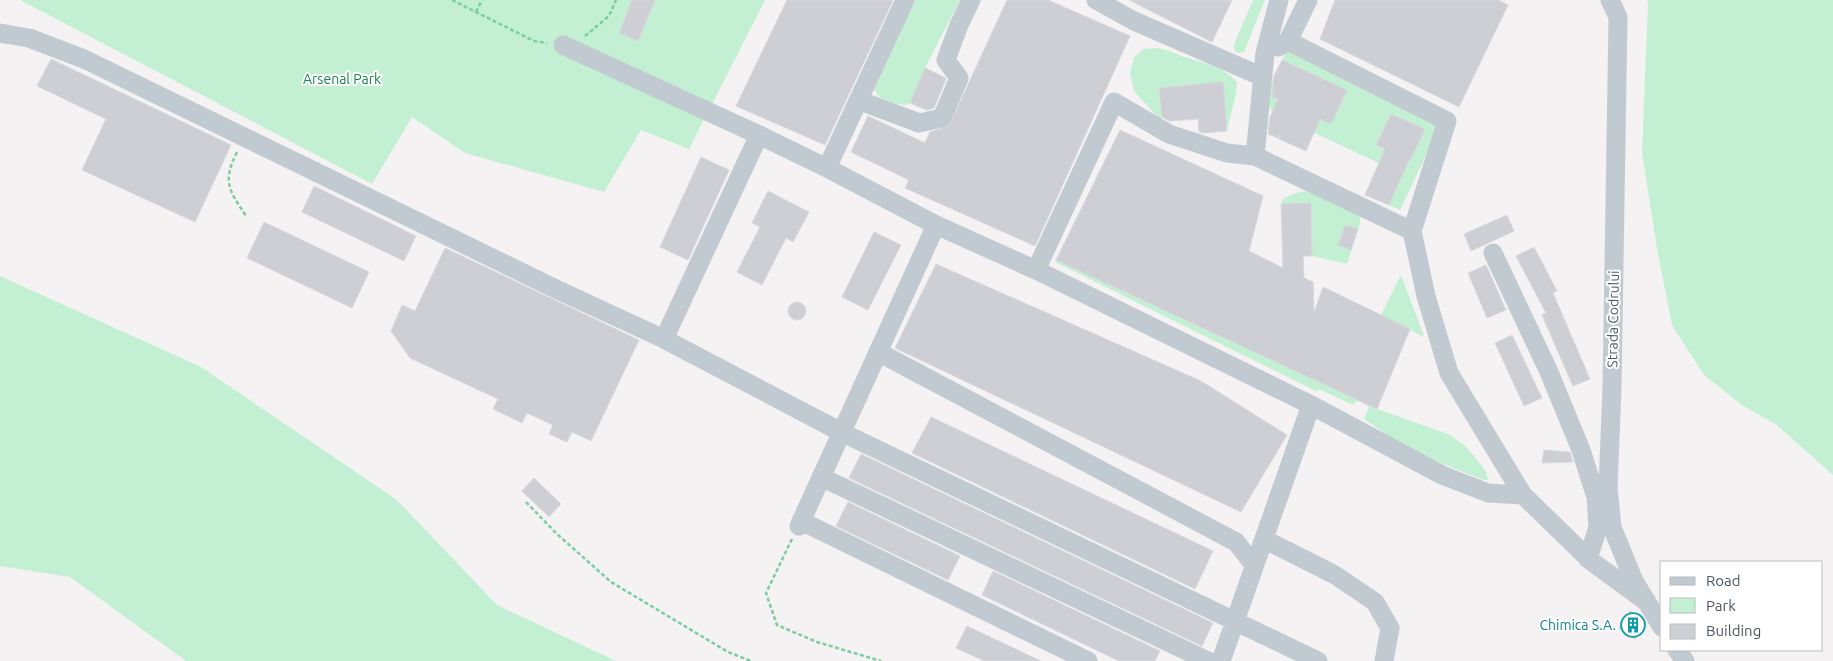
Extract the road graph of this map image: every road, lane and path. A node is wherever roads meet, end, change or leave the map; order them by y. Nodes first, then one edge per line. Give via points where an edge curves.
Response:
1 (452, 0) edge
2 (482, 0) edge
3 (616, 0) edge
4 (905, 0) edge
5 (971, 0) edge
6 (1096, 0) edge
7 (1279, 0) edge
8 (1308, 0) edge
9 (1610, 0) edge
10 (476, 12) junction
11 (0, 32) edge
12 (1288, 41) junction
13 (563, 45) junction
14 (1266, 53) junction
15 (1263, 76) junction
16 (858, 100) junction
17 (759, 135) junction
18 (245, 137) junction
19 (1255, 156) junction
20 (827, 168) junction
21 (246, 216) dead end
22 (936, 225) junction
23 (1412, 231) junction
24 (1493, 253) dead end
25 (1036, 270) junction
26 (664, 339) junction
27 (878, 352) junction
28 (1311, 405) junction
29 (841, 432) junction
30 (821, 477) junction
31 (1523, 495) junction
32 (526, 502) dead end
33 (800, 523) junction
34 (1264, 539) junction
35 (1588, 559) junction
36 (1254, 565) junction
37 (1647, 602) junction
38 (1235, 621) junction
39 (1660, 624) edge
40 (751, 661) edge
41 (881, 661) edge
42 (1088, 661) edge
43 (1208, 661) edge
44 (1221, 661) edge
45 (1318, 661) edge
46 (1384, 661) edge

1 - 10 path
2 - 10 path
3 - 13 path via 609,16 583,38
4 - 16 street
5 - 16 street via 946,60 959,78 942,118 919,123
6 - 15 street via 1134,21
7 - 14 street
8 - 12 street
9 - 37 street, Strada Codrului via 1618,17 1608,487 1612,528 1634,582
10 - 13 path via 534,40
11 - 18 street via 29,38 84,58
12 - 14 street
12 - 23 street via 1448,121
13 - 17 street
14 - 15 street
15 - 19 street
16 - 20 street
17 - 20 street
17 - 26 street
18 - 21 path via 228,178 231,193
18 - 26 street
19 - 23 street
19 - 25 street via 1227,153 1169,134 1114,102
20 - 22 street
22 - 25 street
22 - 27 street
23 - 31 street via 1426,296 1449,373
24 - 35 street via 1549,372 1581,450 1596,497 1598,527
25 - 28 street
26 - 29 street
27 - 29 street
27 - 36 street via 1236,542
28 - 31 street via 1442,474 1488,493
28 - 34 street
29 - 30 street
29 - 38 street
30 - 33 street
30 - 43 street
31 - 35 street
32 - 40 path via 611,582 728,652
33 - 41 path via 766,593 777,625 817,642
33 - 42 street
34 - 36 street
34 - 46 street via 1335,575 1375,602 1390,628
35 - 37 street
36 - 38 street
37 - 39 street, Strada Codrului
38 - 44 street
38 - 45 street

